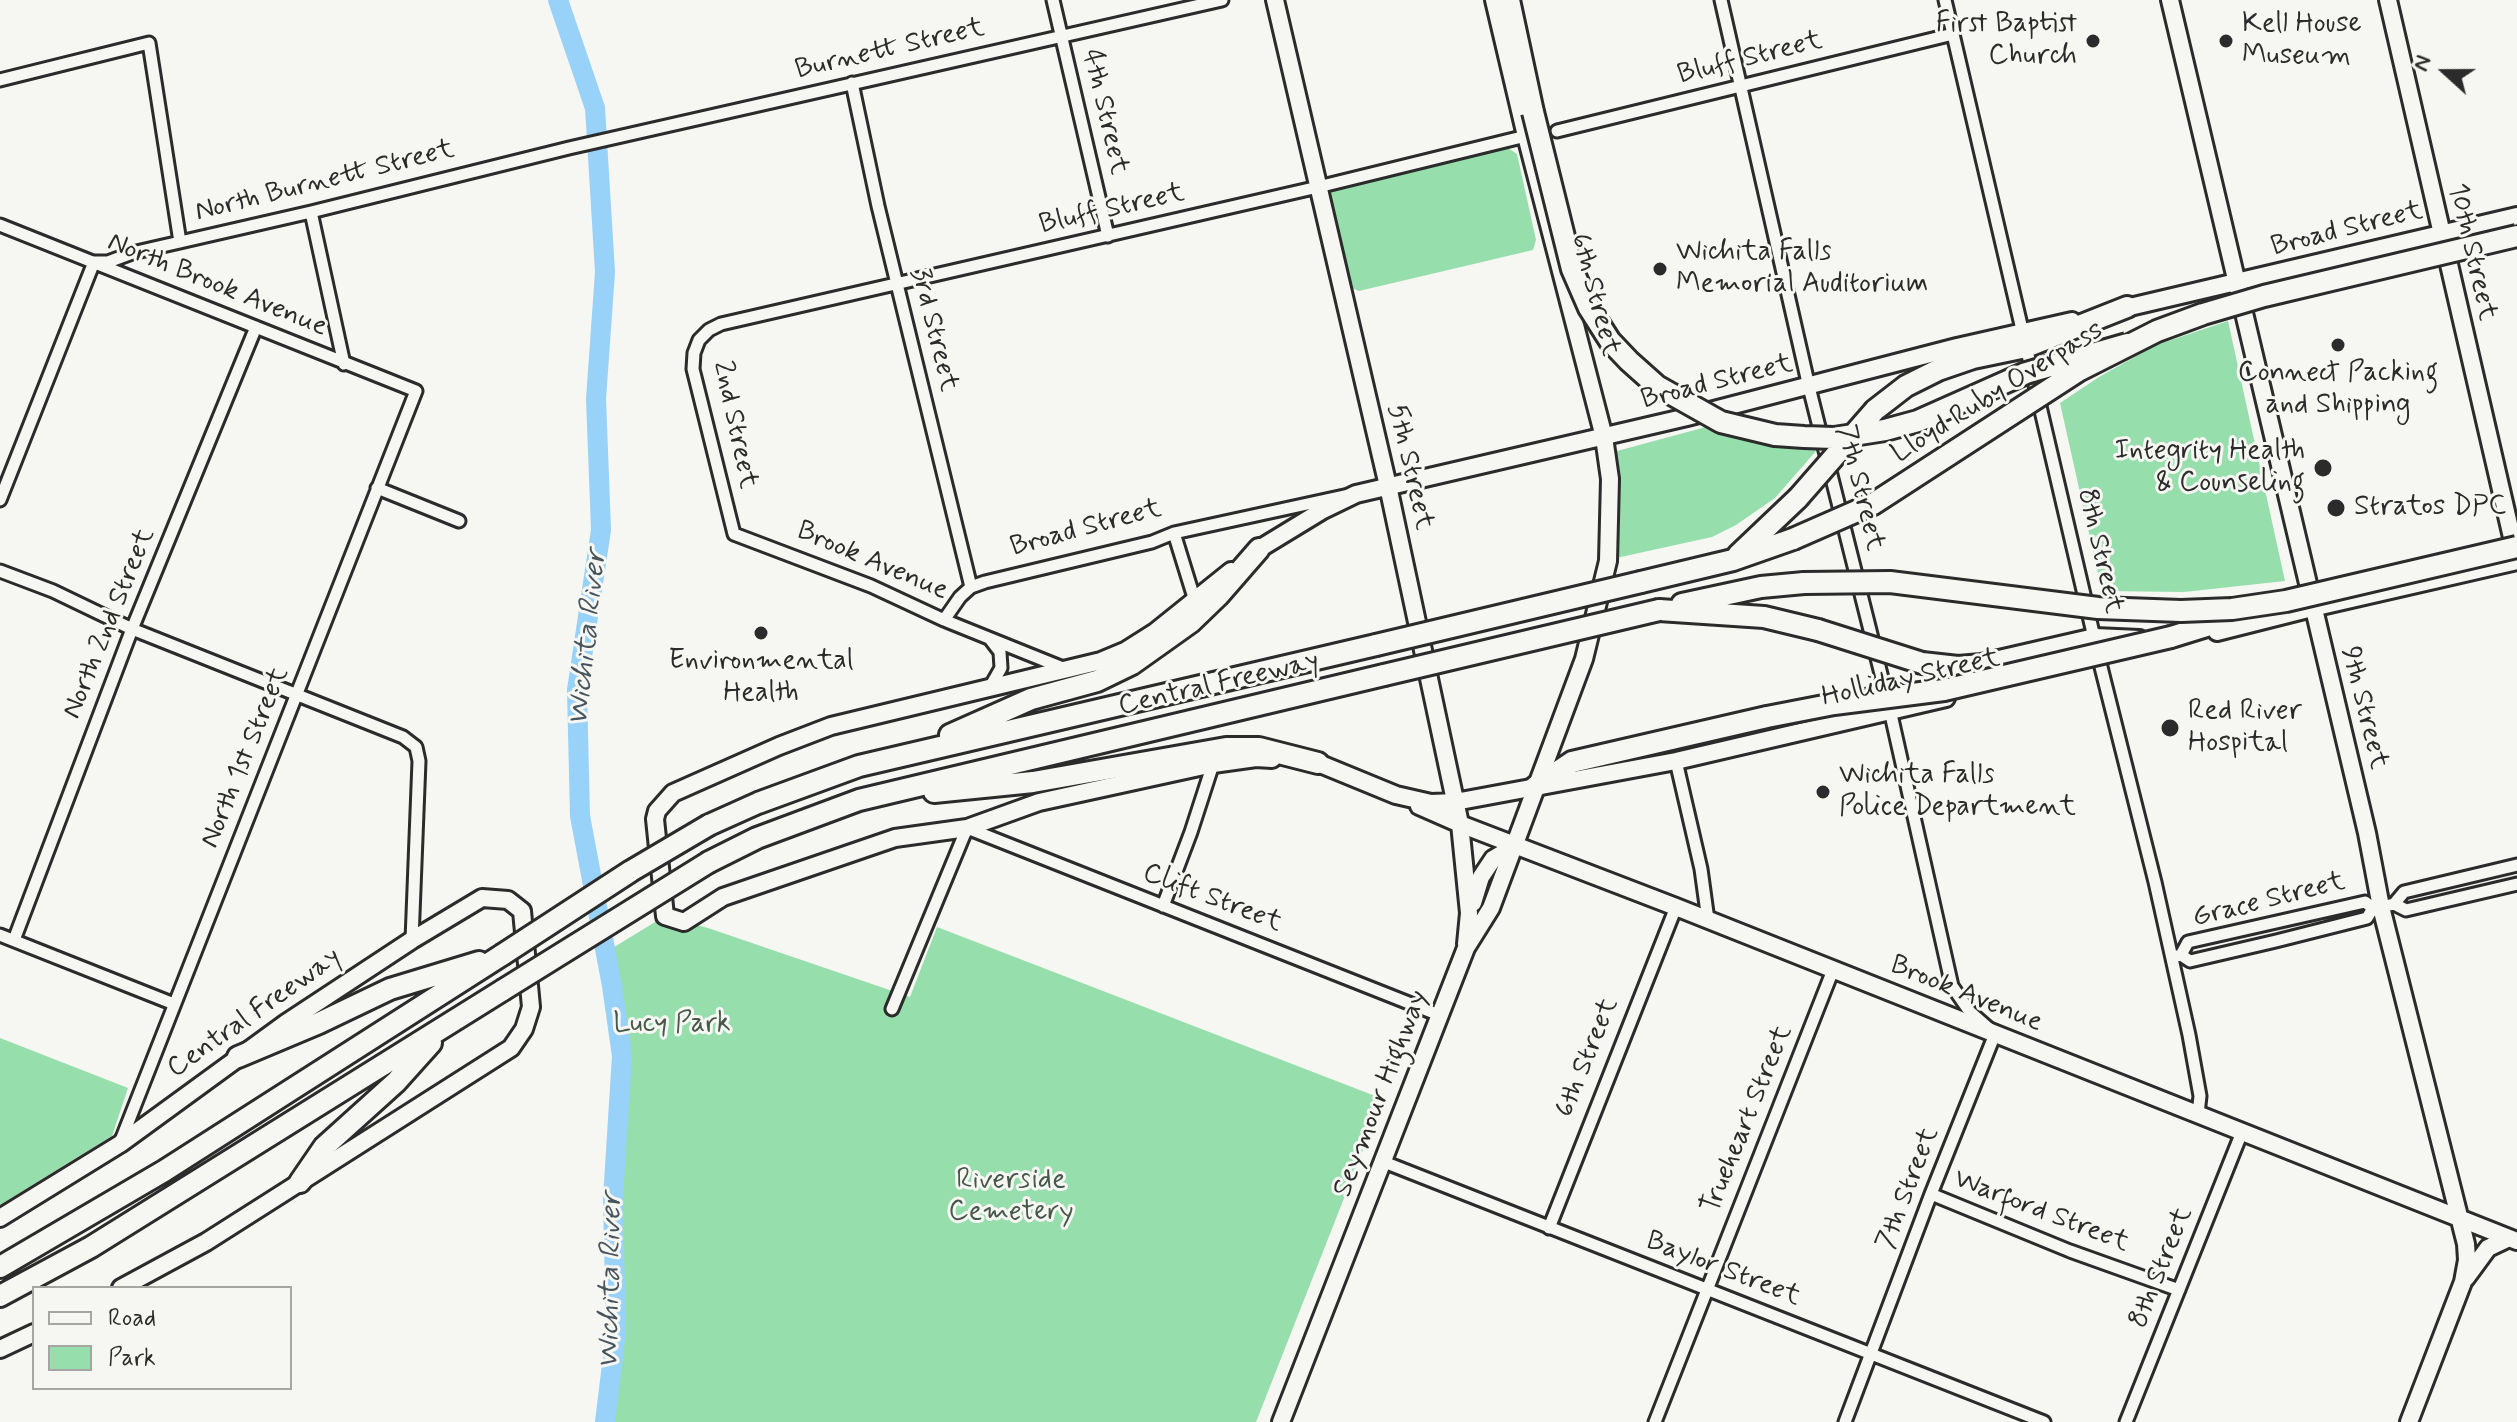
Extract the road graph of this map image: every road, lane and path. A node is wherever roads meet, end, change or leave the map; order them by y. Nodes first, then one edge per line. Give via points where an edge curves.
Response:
1 (1053, 0) edge
2 (1222, 0) edge
3 (1275, 0) edge
4 (1494, 0) edge
5 (1509, 0) edge
6 (1721, 0) edge
7 (1945, 0) edge
8 (2170, 0) edge
9 (2388, 0) edge
10 (1953, 34) junction
11 (1061, 37) junction
12 (0, 80) edge
13 (852, 83) junction
14 (1741, 86) junction
15 (1557, 131) dead end
16 (1526, 136) junction
17 (569, 148) joint
18 (1318, 187) junction
19 (311, 212) junction
20 (2517, 216) edge
21 (0, 225) edge
22 (2441, 234) junction
23 (1108, 236) junction
24 (2517, 236) edge
25 (180, 242) junction
26 (94, 262) junction
27 (897, 283) junction
28 (2237, 283) junction
29 (2127, 307) joint
30 (256, 327) junction
31 (709, 330) joint
32 (2024, 340) junction
33 (2127, 344) junction
34 (344, 364) junction
35 (1809, 387) junction
36 (416, 391) joint
37 (1604, 437) junction
38 (1388, 486) junction
39 (377, 488) junction
40 (1356, 494) junction
41 (0, 500) edge
42 (459, 521) dead end
43 (1174, 533) junction
44 (734, 534) joint
45 (1793, 539) joint
46 (2517, 547) edge
47 (1259, 549) junction
48 (1733, 560) junction
49 (2517, 561) edge
50 (0, 571) edge
51 (971, 587) junction
52 (1195, 601) junction
53 (2286, 601) junction
54 (2312, 608) junction
55 (1659, 610) junction
56 (944, 620) junction
57 (132, 629) junction
58 (990, 638) junction
59 (2095, 639) junction
60 (2178, 642) junction
61 (2100, 663) junction
62 (1069, 670) junction
63 (989, 689) junction
64 (297, 695) junction
65 (1890, 710) junction
66 (908, 754) junction
67 (1676, 761) junction
68 (1318, 763) junction
69 (1213, 764) junction
70 (1535, 787) junction
71 (1396, 795) junction
72 (859, 800) junction
73 (1455, 802) junction
74 (1460, 824) junction
75 (967, 828) junction
76 (1515, 846) junction
77 (2517, 865) edge
78 (2517, 884) edge
79 (1163, 906) junction
80 (2382, 906) junction
81 (1676, 907) junction
82 (1469, 913) junction
83 (2293, 918) junction
84 (1708, 920) junction
85 (0, 935) edge
86 (2298, 936) junction
87 (14, 940) junction
88 (412, 940) junction
89 (1466, 948) junction
90 (502, 955) junction
91 (2176, 956) junction
92 (1833, 970) junction
93 (1952, 986) junction
94 (174, 1004) junction
95 (892, 1009) dead end
96 (1945, 1014) junction
97 (1439, 1015) junction
98 (445, 1026) junction
99 (1995, 1034) junction
100 (238, 1057) junction
101 (2198, 1114) junction
102 (2242, 1132) junction
103 (120, 1144) junction
104 (1384, 1162) junction
105 (300, 1182) junction
106 (1931, 1194) junction
107 (0, 1218) edge
108 (2460, 1219) junction
109 (1549, 1228) junction
110 (2513, 1240) edge
111 (0, 1267) edge
112 (2463, 1282) junction
113 (125, 1286) edge
114 (1707, 1290) junction
115 (2179, 1290) junction
116 (0, 1296) edge
117 (32, 1334) edge
118 (0, 1349) edge
119 (1872, 1354) junction
120 (2038, 1421) edge
121 (1281, 1422) edge
122 (1655, 1422) edge
123 (1845, 1422) edge
124 (2126, 1422) edge
125 (2409, 1422) edge

1 - 11 street, 4th Street
2 - 11 street, Burnett Street
3 - 18 main road, 5th Street
4 - 16 main road, 6th Street
5 - 33 highway, bridge via 1572,269 1589,308 1610,341 1657,386 1721,422 1804,437 1876,432 1918,421 2026,373
6 - 14 street, 7th Street
7 - 10 street, 8th Street
8 - 28 main road, 9th Street
9 - 22 main road, 10th Street
10 - 14 street, Bluff Street
10 - 32 street, 8th Street
11 - 13 street, Burnett Street
11 - 23 street, 4th Street
12 - 25 street via 149,43
13 - 17 street, Burnett Street
13 - 27 street, 3rd Street
14 - 15 street, Bluff Street
14 - 35 street, 7th Street
16 - 18 street, Bluff Street
16 - 37 main road, 6th Street
17 - 19 street, North Burnett Street
18 - 23 street, Bluff Street
18 - 38 main road, 5th Street
19 - 25 street, North Burnett Street
19 - 34 street
20 - 22 main road, Broad Street
21 - 26 street, North Brook Avenue
22 - 28 main road, Broad Street
22 - 49 main road, 10th Street
23 - 27 street, Bluff Street
24 - 33 highway, Lloyd Ruby Overpass, bridge via 2249,300
25 - 26 street, North Burnett Street
26 - 30 street, North Brook Avenue
26 - 41 street
27 - 31 street, Bluff Street
27 - 51 street, 3rd Street
28 - 29 main road, Broad Street
28 - 54 main road, 9th Street
29 - 32 highway
30 - 34 street, North Brook Avenue
30 - 57 street, North 2nd Street
31 - 44 street, 2nd Street via 699,340 693,369
32 - 35 main road, Broad Street via 1957,347
32 - 48 highway, bridge via 1906,386 1875,410 1798,498
32 - 59 street, 8th Street
33 - 45 highway, Lloyd Ruby Overpass, bridge via 1873,504
34 - 36 street, North Brook Avenue
35 - 37 main road, Broad Street
35 - 65 street, 7th Street
36 - 39 street, North 1st Street
37 - 38 main road, Broad Street
37 - 70 main road, 6th Street via 1611,517 1600,602
38 - 40 main road, Broad Street
38 - 73 main road, 5th Street
39 - 42 street
39 - 64 street, North 1st Street
40 - 43 street, Broad Street
40 - 47 main road, Central Freeway
43 - 51 street, Broad Street
43 - 52 street
44 - 56 street, Brook Avenue
45 - 48 highway, Central Freeway
46 - 53 highway, bridge
47 - 52 main road, Central Freeway
47 - 66 highway via 1191,622 1132,664 1097,681 1031,699
48 - 66 highway, Central Freeway, bridge
49 - 54 main road, Holliday Street
50 - 57 street
51 - 56 street
52 - 62 main road, Central Freeway via 1125,651
53 - 55 highway, Central Freeway, bridge via 2232,609 2137,611 1902,583 1804,583
53 - 70 highway, bridge via 2171,637 1944,690 1834,704 1572,762
54 - 60 main road, Holliday Street
54 - 80 main road, 9th Street
55 - 59 highway, bridge via 1764,617 1922,663 1958,667
55 - 72 highway, Central Freeway, bridge
56 - 58 street, Brook Avenue
57 - 64 street
57 - 87 street, North 2nd Street
58 - 62 street, Brook Avenue
58 - 63 street via 1000,652 1001,668
59 - 60 highway
59 - 61 street, 8th Street
60 - 61 main road, Holliday Street
61 - 65 main road, Holliday Street
61 - 91 street, 8th Street
62 - 63 main road, Central Freeway
63 - 75 main road, Central Freeway via 831,726 673,793 655,819 665,916 684,922 723,897 895,838
64 - 88 street via 416,747
64 - 94 street, North 1st Street
65 - 67 main road, Holliday Street
65 - 93 street, 7th Street
66 - 90 highway, Central Freeway, bridge via 802,785 709,825
67 - 70 main road, Holliday Street
67 - 84 street
68 - 69 main road, Central Freeway via 1256,758
68 - 71 main road, Holliday Street
68 - 72 highway via 1259,748 1226,748 1033,782
69 - 75 main road, Central Freeway via 1039,802
69 - 79 street
70 - 73 main road, Holliday Street
70 - 76 main road, Seymour Highway
71 - 73 main road, Holliday Street
71 - 74 main road, Brook Avenue
72 - 98 highway, Central Freeway, bridge via 770,832 709,862
73 - 74 main road, 5th Street
74 - 76 main road, Brook Avenue
74 - 82 main road, 5th Street
75 - 79 street, Clift Street
75 - 95 street
76 - 81 main road, Brook Avenue
76 - 82 main road via 1493,859
76 - 89 main road, Seymour Highway via 1491,908
77 - 80 street, Grace Street via 2404,892
78 - 80 street, Grace Street via 2406,910
79 - 97 street, Clift Street
80 - 83 street, Grace Street via 2365,902
80 - 86 street, Grace Street via 2367,918
80 - 108 main road, 9th Street
81 - 84 main road, Brook Avenue
81 - 109 street, 6th Street
82 - 89 main road, 5th Street
83 - 86 street
83 - 91 street, Grace Street via 2188,942
84 - 92 main road, Brook Avenue
85 - 87 street
86 - 91 street, Grace Street via 2190,961
87 - 94 street
88 - 100 main road, Central Freeway
88 - 105 main road, Central Freeway via 482,898 508,900 522,911 531,1007 524,1029 511,1048 487,1065
89 - 97 main road, Seymour Highway
90 - 100 highway via 390,989
90 - 111 highway, Central Freeway via 164,1171
91 - 101 street, 8th Street via 2200,1096
92 - 96 main road, Brook Avenue
92 - 114 street, Trueheart Street
93 - 96 street, 7th Street
93 - 99 street, 7th Street
94 - 103 street, North 1st Street
96 - 99 main road, Brook Avenue
97 - 104 main road, Seymour Highway
98 - 105 highway via 396,1082 324,1147
98 - 116 highway, Central Freeway via 91,1247
99 - 101 main road, Brook Avenue
99 - 106 street, 7th Street
100 - 103 main road, Central Freeway
101 - 102 main road, Brook Avenue
102 - 108 main road, Brook Avenue
102 - 115 street, 8th Street
103 - 107 main road, Central Freeway
104 - 109 street, Baylor Street
104 - 121 main road, Seymour Highway
105 - 113 main road, Central Freeway
106 - 115 street, Warford Street
106 - 119 street, 7th Street
108 - 110 main road, Brook Avenue
108 - 112 main road, 9th Street via 2467,1260
109 - 114 street, Baylor Street
110 - 112 main road via 2488,1248
112 - 125 main road, 9th Street
114 - 119 street, Baylor Street
114 - 122 street, Trueheart Street
115 - 124 street, 8th Street
117 - 118 main road
119 - 120 street, Baylor Street
119 - 123 street, 7th Street

